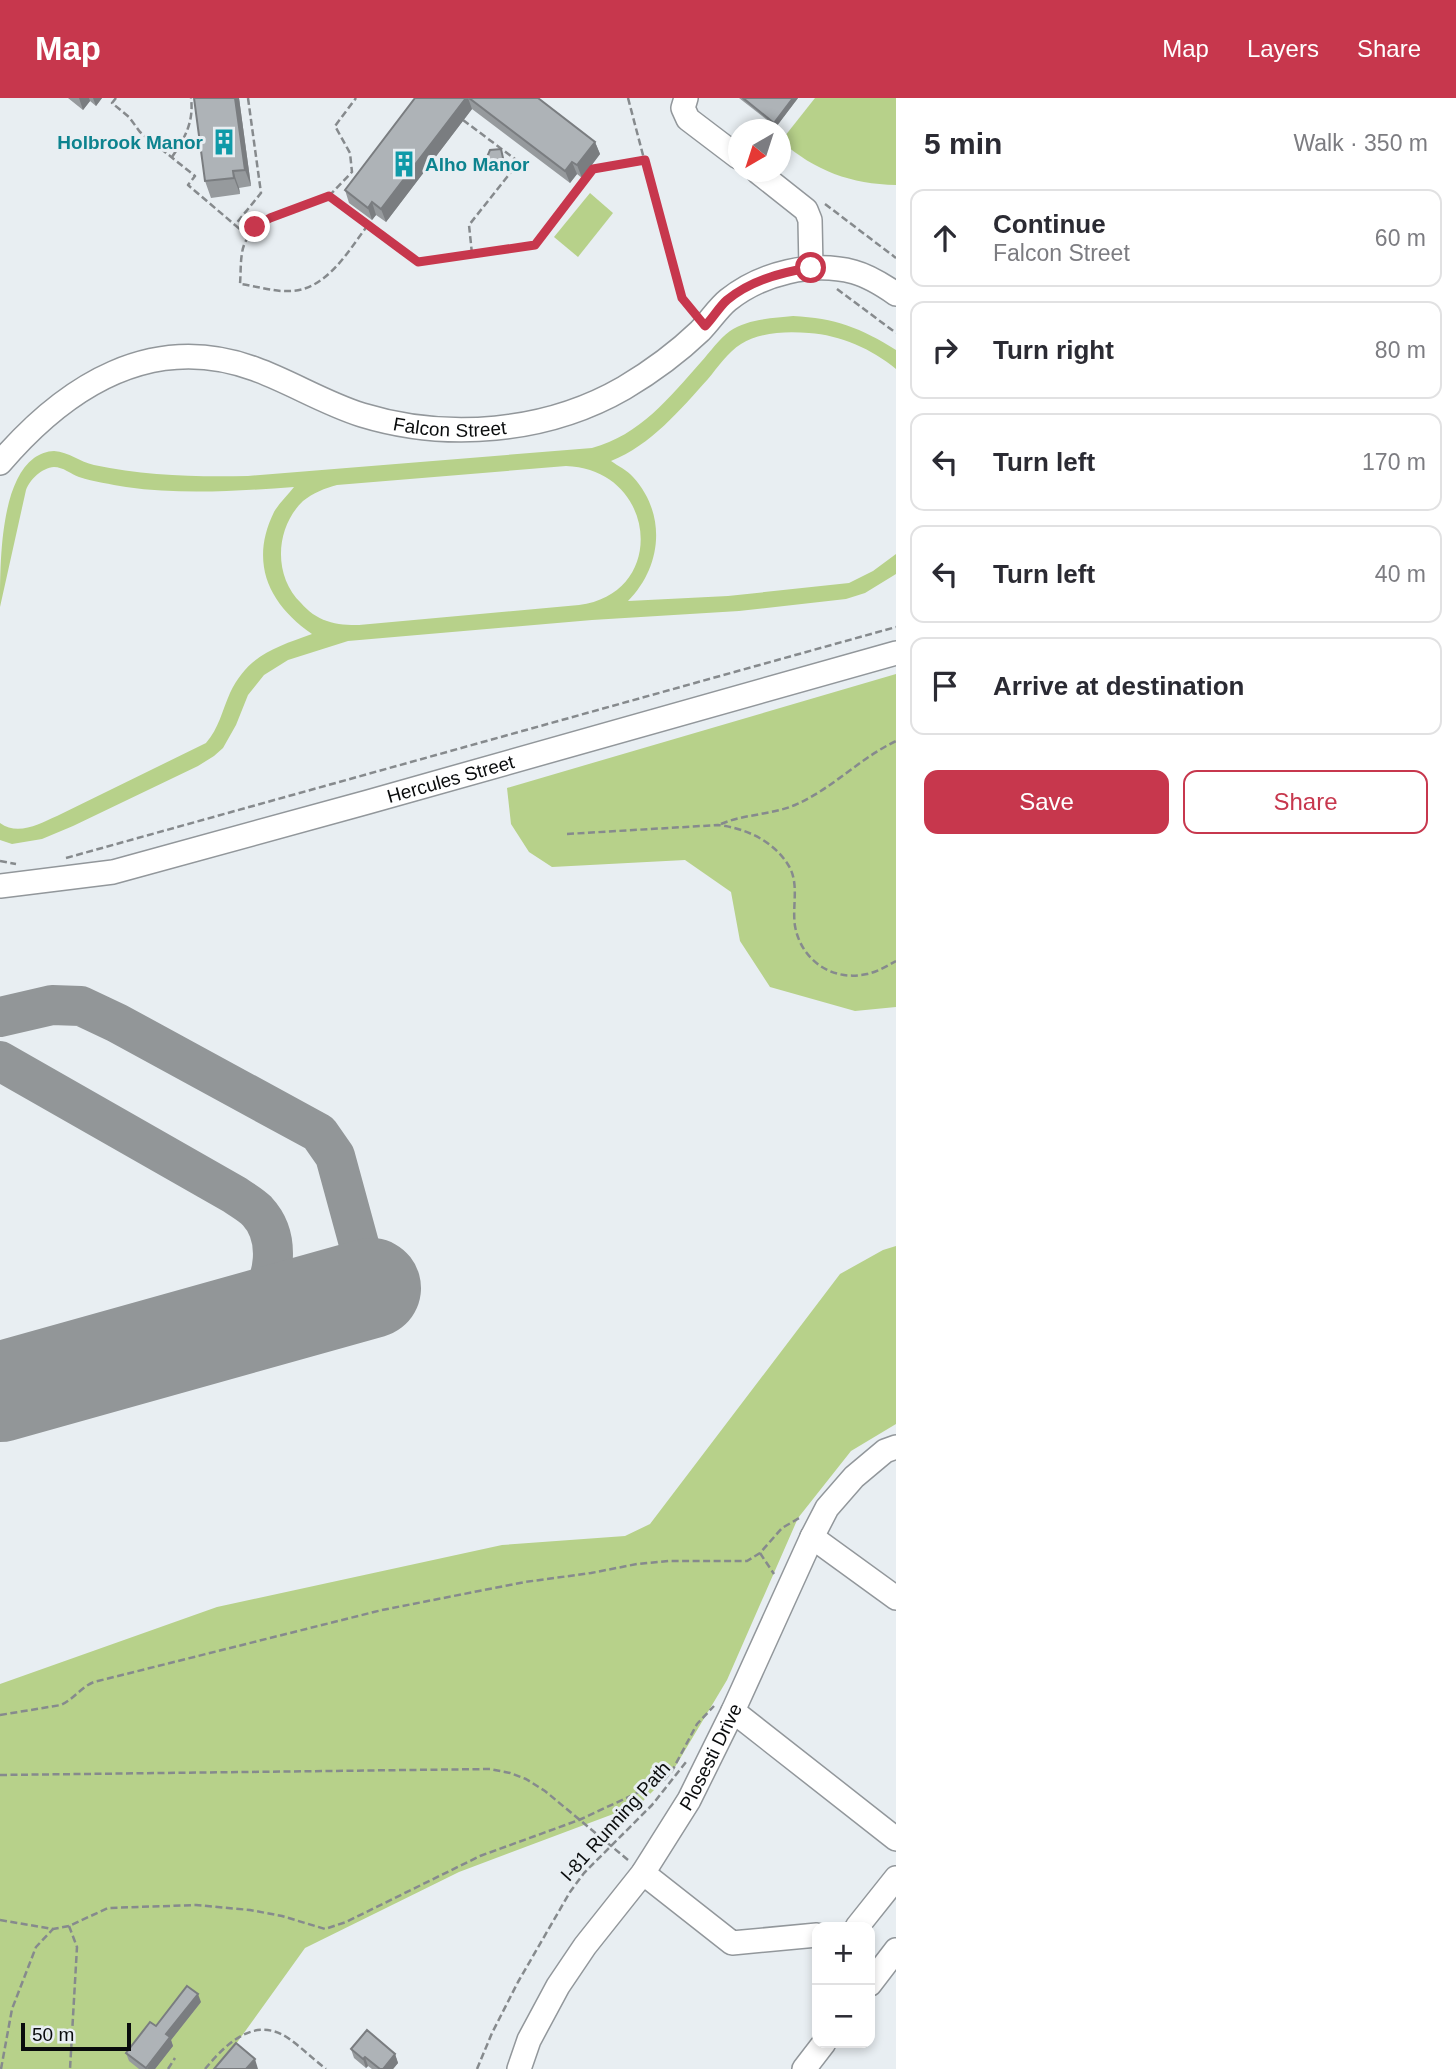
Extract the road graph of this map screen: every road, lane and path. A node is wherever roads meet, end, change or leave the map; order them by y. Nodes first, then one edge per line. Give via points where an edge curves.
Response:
1 (116, 98) edge
2 (191, 98) edge
3 (248, 98) edge
4 (356, 98) edge
5 (628, 98) edge
6 (686, 98) edge
7 (463, 120) dead end
8 (728, 149) edge
9 (172, 157) junction
10 (645, 160) junction
11 (503, 166) edge
12 (511, 172) junction
13 (771, 182) edge
14 (329, 196) junction
15 (820, 200) dead end
16 (235, 225) junction
17 (368, 225) junction
18 (249, 237) junction
19 (472, 254) junction
20 (896, 258) edge
21 (811, 268) junction
22 (896, 294) edge
23 (705, 326) junction
24 (896, 333) edge
25 (0, 463) edge
26 (896, 626) edge
27 (896, 653) edge
28 (896, 741) edge
29 (718, 825) junction
30 (567, 834) dead end
31 (0, 861) edge
32 (55, 861) dead end
33 (20, 865) dead end
34 (0, 886) edge
35 (896, 961) edge
36 (896, 1447) edge
37 (810, 1512) dead end
38 (812, 1537) junction
39 (760, 1553) junction
40 (778, 1580) dead end
41 (896, 1598) edge
42 (726, 1705) junction
43 (0, 1715) edge
44 (691, 1755) dead end
45 (672, 1771) junction
46 (676, 1774) junction
47 (0, 1775) edge
48 (579, 1820) junction
49 (896, 1839) edge
50 (610, 1846) junction
51 (643, 1873) junction
52 (896, 1878) edge
53 (0, 1920) edge
54 (861, 1922) edge
55 (69, 1926) junction
56 (53, 1928) junction
57 (812, 1935) edge
58 (896, 1950) edge
59 (875, 1977) edge
60 (820, 2048) edge
61 (176, 2058) dead end
62 (1, 2069) edge
63 (70, 2069) edge
64 (167, 2069) edge
65 (205, 2069) edge
66 (326, 2069) edge
67 (477, 2069) edge
68 (519, 2069) edge
69 (804, 2069) edge

1 - 9 path via 112,103
2 - 9 path via 193,112 186,137
3 - 16 path via 261,193
4 - 14 path via 335,126 350,153 352,172
5 - 10 path
6 - 8 street via 683,108 688,118
7 - 12 path via 515,159
9 - 16 path via 195,176 188,185
10 - 19 path via 593,169 535,245
10 - 23 path via 682,298
11 - 12 path
12 - 19 path via 469,225
13 - 21 street via 806,210
14 - 17 path
14 - 18 path via 270,218
15 - 20 path
16 - 18 path
17 - 18 path via 321,282 287,292 240,284
17 - 19 path via 418,262
21 - 22 street, Falcon Street via 853,272
21 - 23 street, Falcon Street via 768,277 750,286 727,300
21 - 24 path
23 - 25 street, Falcon Street via 643,376 596,402 559,416 480,429 391,423 231,361 164,357 123,368 78,393 36,425
26 - 32 path
27 - 34 street, Hercules Street via 113,872
28 - 29 path via 795,805
29 - 30 path
29 - 35 path via 753,834 785,860 795,887 800,941 815,963 838,974 853,975
31 - 33 path
36 - 38 street, Plosesti Drive via 854,1477 827,1508
37 - 39 path via 782,1528
38 - 41 street
38 - 42 street, Plosesti Drive
39 - 40 path
39 - 43 path via 747,1562 637,1564 382,1610 94,1682 61,1705
42 - 45 path via 697,1724
42 - 49 street
42 - 51 street, Plosesti Drive via 689,1800
44 - 46 path, I-81 Running Path
45 - 46 path
45 - 48 path via 648,1789
46 - 50 path, I-81 Running Path
47 - 48 path via 490,1769 526,1779
48 - 50 path
48 - 55 path via 480,1856 325,1929 261,1912 196,1905 108,1908
50 - 51 path
50 - 67 path, I-81 Running Path via 570,1892 518,1982
51 - 57 street via 732,1943
51 - 68 street, Plosesti Drive via 558,1986
52 - 54 street
53 - 56 path
55 - 56 path
55 - 63 path via 77,1947
56 - 62 path via 36,1947 12,2009
58 - 59 street
60 - 69 street
61 - 64 path
65 - 66 path via 223,2048 246,2033 264,2029 285,2036

